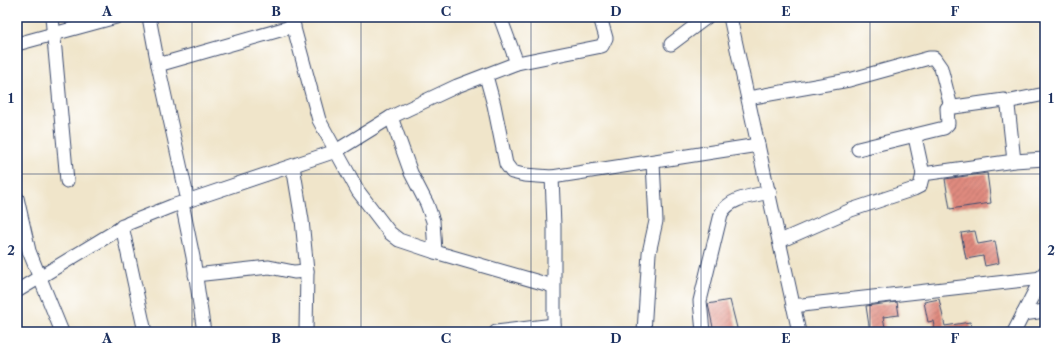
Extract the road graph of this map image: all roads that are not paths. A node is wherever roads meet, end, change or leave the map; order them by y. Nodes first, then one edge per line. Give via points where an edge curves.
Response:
1 (52, 17) edge
2 (116, 17) edge
3 (149, 17) edge
4 (500, 17) edge
5 (600, 17) edge
6 (707, 17) edge
7 (730, 17) edge
8 (293, 22) edge
9 (53, 34) junction
10 (17, 44) edge
11 (672, 44) dead end
12 (517, 63) junction
13 (158, 65) junction
14 (486, 76) junction
15 (1045, 94) edge
16 (748, 98) junction
17 (1006, 102) junction
18 (951, 107) junction
19 (391, 117) junction
20 (915, 137) junction
21 (758, 145) junction
22 (858, 149) dead end
23 (336, 151) junction
24 (1045, 158) edge
25 (1014, 161) junction
26 (653, 163) junction
27 (293, 166) junction
28 (923, 174) junction
29 (552, 177) junction
30 (67, 181) dead end
31 (770, 192) junction
32 (17, 198) edge
33 (185, 202) junction
34 (122, 226) junction
35 (780, 241) junction
36 (435, 252) junction
37 (308, 271) junction
38 (1043, 274) edge
39 (195, 275) junction
40 (40, 278) junction
41 (553, 286) junction
42 (17, 291) edge
43 (793, 306) junction
44 (1045, 311) edge
45 (1023, 314) junction
46 (554, 328) edge
47 (62, 332) edge
48 (145, 332) edge
49 (204, 332) edge
50 (306, 332) edge
51 (496, 332) edge
52 (644, 332) edge
53 (703, 332) edge
54 (800, 332) edge
55 (1014, 332) edge

1 - 9 street
2 - 9 street
3 - 13 street
4 - 12 street
5 - 12 street via 606,38 602,46
6 - 11 street
7 - 16 street
8 - 13 street
8 - 23 street via 319,120
9 - 10 street
9 - 30 street
12 - 14 street
13 - 33 street
14 - 19 street
14 - 29 street via 506,164 512,172
15 - 17 street
16 - 18 street via 848,80 934,58 941,68
16 - 21 street
17 - 18 street via 1000,100
17 - 25 street
18 - 20 street via 946,111 947,126
19 - 23 street
19 - 36 street via 433,221
20 - 22 street
20 - 28 street
21 - 26 street
21 - 31 street
23 - 27 street
23 - 36 street via 358,191 390,233 399,240
24 - 25 street
25 - 28 street
26 - 29 street
26 - 52 street via 656,220 649,253
27 - 33 street
27 - 37 street
28 - 35 street via 920,186 914,189 851,210
29 - 41 street
31 - 35 street
31 - 53 street via 732,201 725,206 721,214 700,301
32 - 40 street via 27,244
33 - 34 street
33 - 39 street
34 - 40 street
34 - 48 street
35 - 43 street
36 - 41 street
37 - 39 street via 294,272 269,267
37 - 50 street
38 - 43 street
38 - 45 street
39 - 49 street
40 - 42 street
40 - 47 street
41 - 46 street
43 - 54 street
44 - 45 street
45 - 55 street
46 - 51 street

